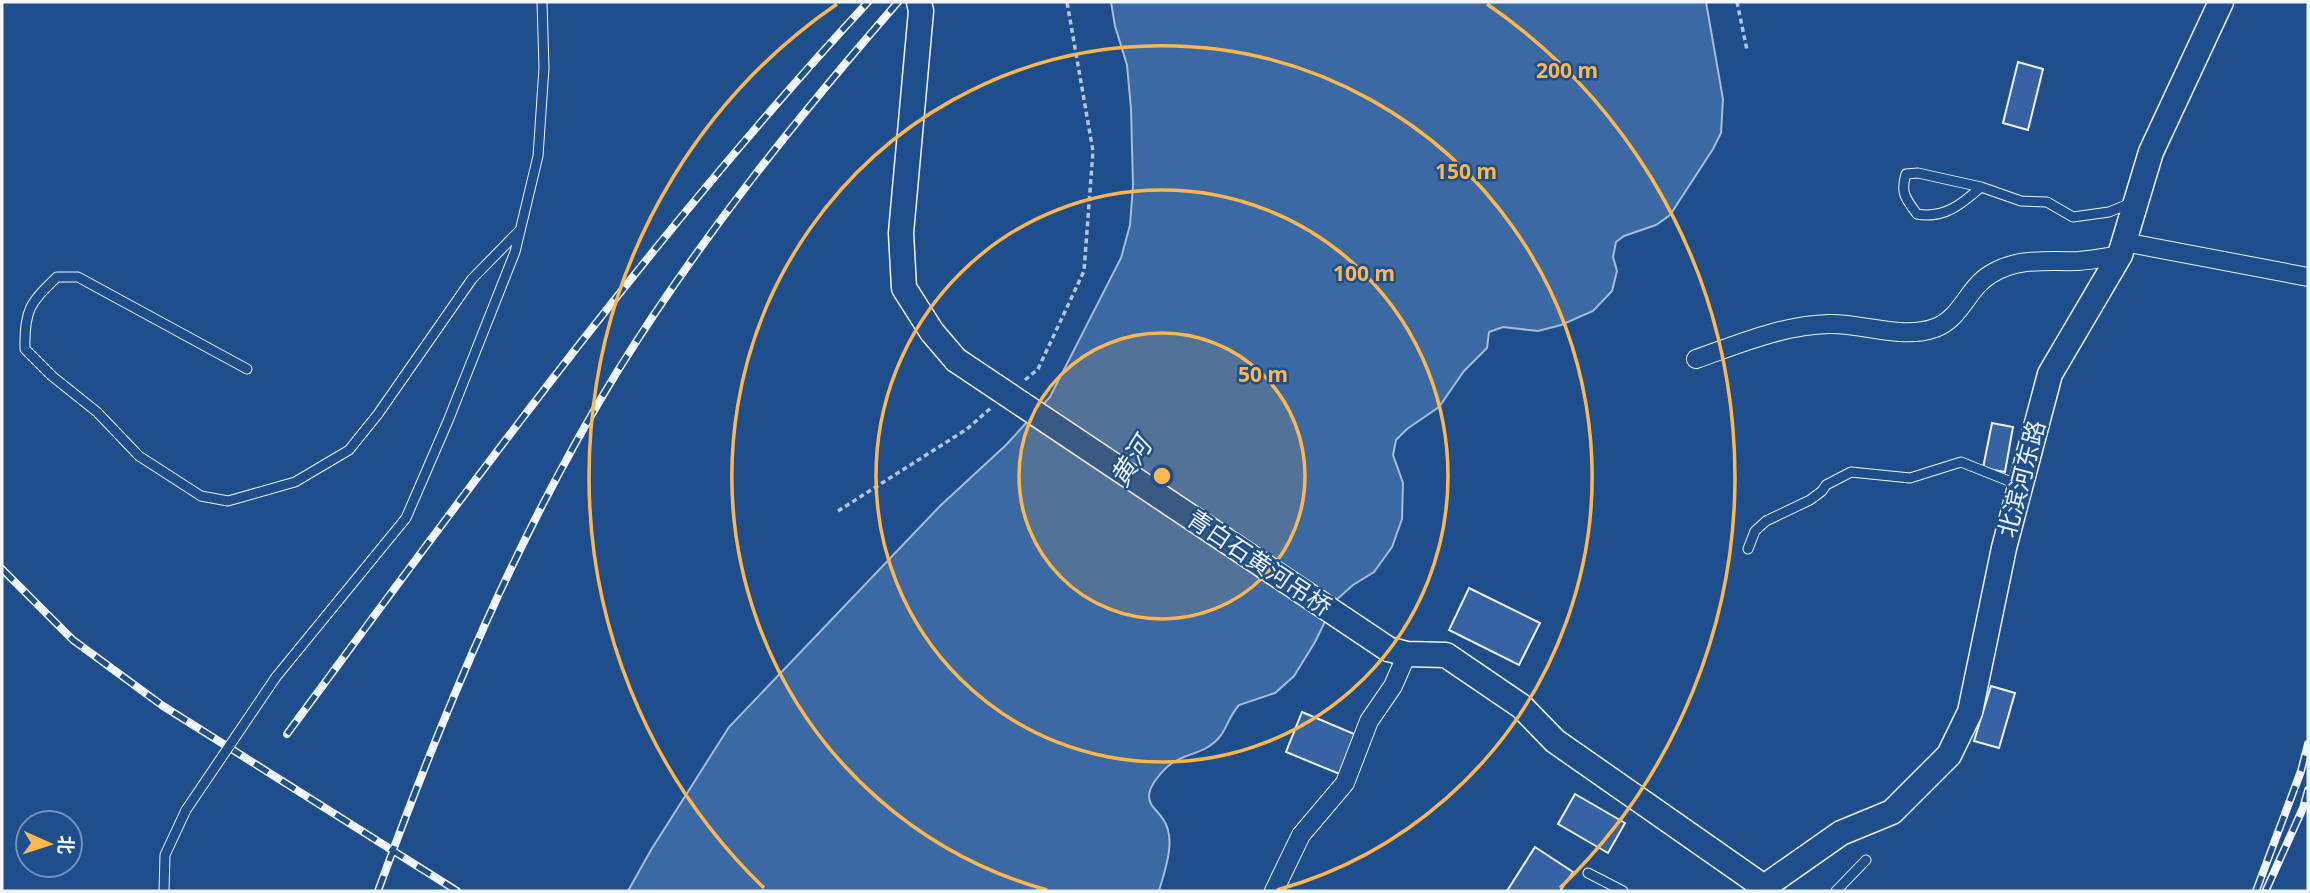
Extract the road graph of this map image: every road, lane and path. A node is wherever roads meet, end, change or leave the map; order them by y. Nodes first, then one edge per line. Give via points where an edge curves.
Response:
1 (542, 2) edge
2 (919, 2) edge
3 (1067, 2) edge
4 (1737, 2) edge
5 (2221, 2) edge
6 (1747, 50) dead end
7 (1981, 187) junction
8 (2137, 200) junction
9 (520, 230) junction
10 (2122, 248) junction
11 (2308, 276) edge
12 (1696, 359) dead end
13 (247, 369) dead end
14 (1017, 386) dead end
15 (997, 403) dead end
16 (2021, 486) junction
17 (838, 511) dead end
18 (1748, 549) dead end
19 (1398, 651) junction
20 (1866, 860) dead end
21 (1588, 873) dead end
22 (1763, 889) edge
23 (164, 891) edge
24 (1274, 891) edge
25 (1623, 891) edge
26 (1836, 891) edge

1 - 9 lane via 544,68 538,156
2 - 19 street, 青白石黄河吊桥, bridge via 901,233 904,288 932,332 956,360
3 - 14 path via 1093,151 1084,271 1038,369
4 - 6 path
5 - 8 street, 北滨河东路 via 2151,152
7 - 7 lane via 1949,211 1931,216 1917,214 1903,186 1906,174 1918,173
7 - 8 lane via 2021,201 2047,202 2073,217 2109,212
8 - 10 street, 北滨河东路
9 - 13 lane via 472,279 349,450 295,482 228,501 201,496 139,456 25,349 24,324 34,299 57,277 78,276
9 - 23 lane, bridge via 406,518 276,677 186,810 165,855
10 - 11 street
10 - 12 street via 2079,261 2014,263 1989,275 1969,293 1955,317 1934,328 1905,332 1829,324 1771,333
10 - 16 street, 北滨河东路 via 2050,374
15 - 17 path via 967,429
16 - 18 lane via 1961,462 1910,478 1851,472 1810,500 1766,521 1755,531
16 - 22 street, 北滨河东路 via 1969,712 1949,755 1892,812 1841,833
19 - 22 street via 1446,656 1521,706 1555,741
19 - 24 street via 1393,686 1369,721 1345,783 1301,835
20 - 26 lane
21 - 25 lane

